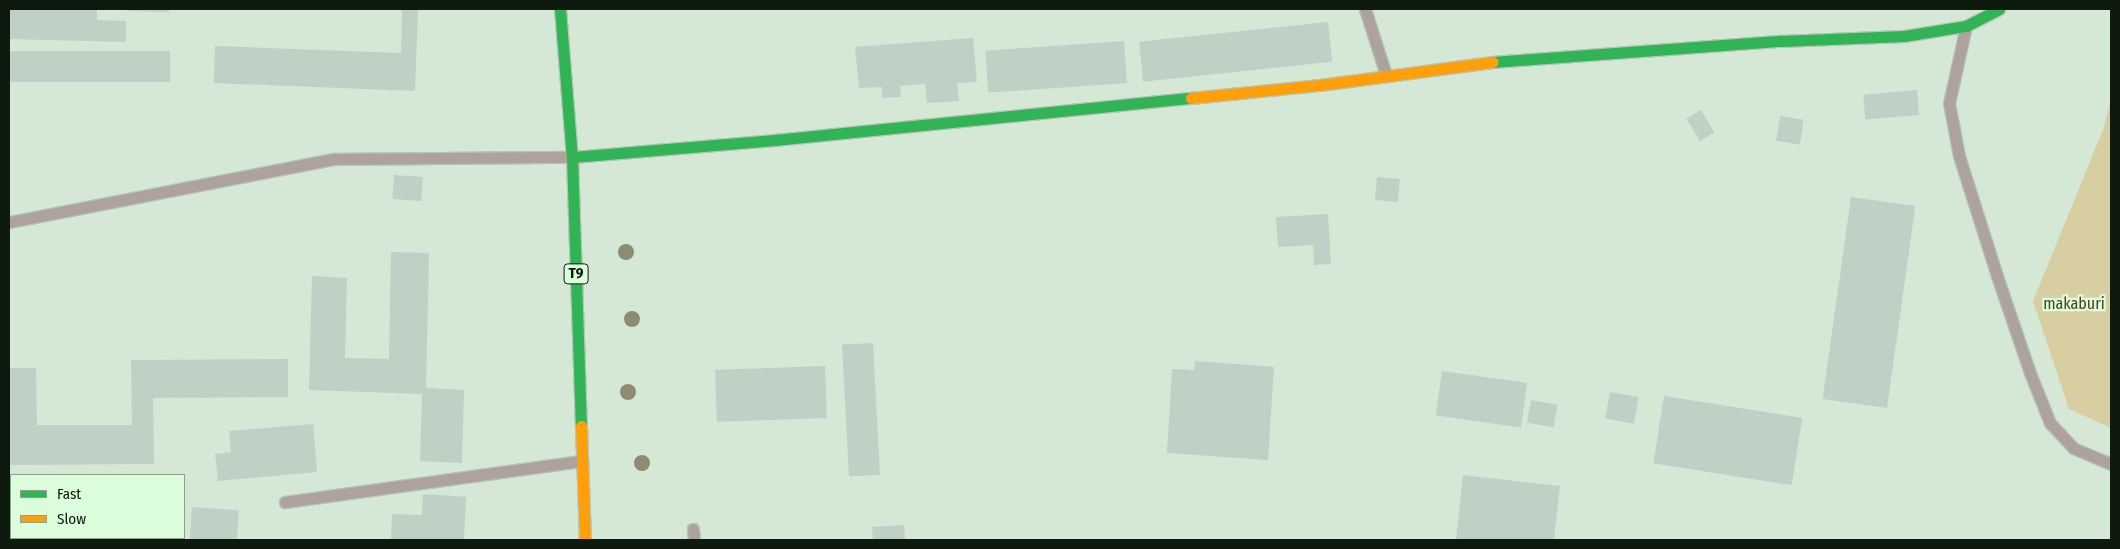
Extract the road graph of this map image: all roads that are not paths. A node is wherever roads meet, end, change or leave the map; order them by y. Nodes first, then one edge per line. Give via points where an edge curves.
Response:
1 (560, 9) edge
2 (1365, 9) edge
3 (1999, 9) edge
4 (1966, 26) junction
5 (1386, 75) junction
6 (572, 157) junction
7 (9, 222) edge
8 (582, 461) junction
9 (2111, 464) edge
10 (285, 502) dead end
11 (585, 540) edge

1 - 6 main road, T9
2 - 5 lane
3 - 4 main road
4 - 5 main road via 1904,36 1781,40 1516,59
4 - 9 lane via 1950,103 1959,156 1997,276 2050,423 2073,448
5 - 6 main road via 1320,85 775,140
6 - 7 lane via 332,159
6 - 8 main road, T9
8 - 10 lane
8 - 11 main road, T9

